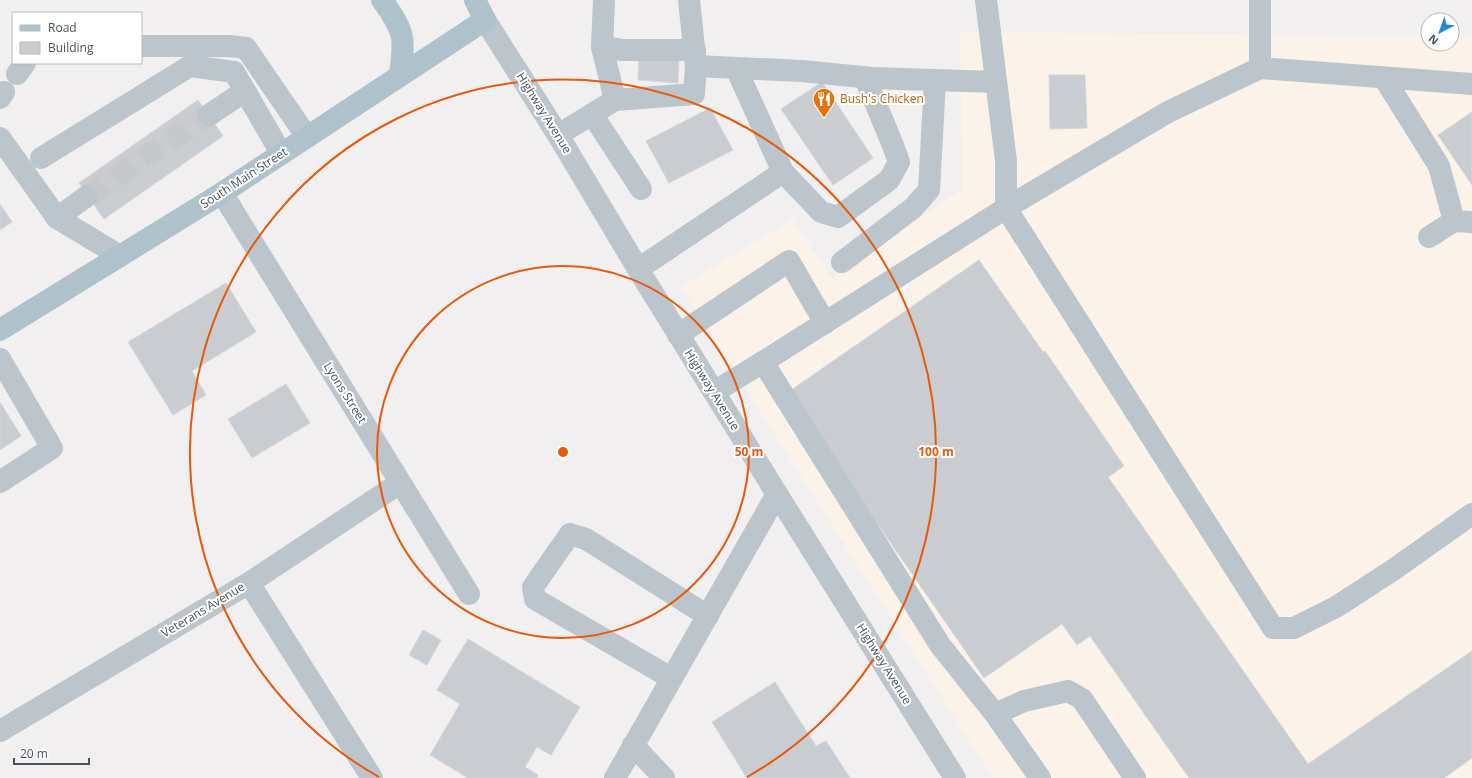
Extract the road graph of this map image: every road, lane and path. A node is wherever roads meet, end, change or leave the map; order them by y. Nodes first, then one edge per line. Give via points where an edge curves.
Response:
1 (382, 0) edge
2 (475, 0) edge
3 (604, 0) edge
4 (689, 0) edge
5 (986, 0) edge
6 (1260, 0) edge
7 (485, 20) junction
8 (142, 46) edge
9 (602, 47) junction
10 (695, 58) junction
11 (736, 68) junction
12 (1260, 68) junction
13 (400, 76) junction
14 (865, 78) junction
15 (1384, 78) junction
16 (935, 80) junction
17 (996, 82) junction
18 (1472, 84) edge
19 (245, 91) junction
20 (615, 100) junction
21 (592, 114) junction
22 (209, 116) tunnel mouth
23 (558, 135) junction
24 (307, 137) junction
25 (0, 138) edge
26 (281, 154) junction
27 (41, 158) dead end
28 (783, 172) junction
29 (641, 189) dead end
30 (222, 193) junction
31 (87, 196) tunnel mouth
32 (1006, 208) junction
33 (57, 218) junction
34 (1463, 221) edge
35 (1429, 237) dead end
36 (120, 256) junction
37 (842, 262) dead end
38 (638, 269) junction
39 (825, 323) junction
40 (0, 330) edge
41 (678, 335) junction
42 (0, 359) edge
43 (763, 362) junction
44 (714, 392) junction
45 (0, 482) edge
46 (400, 483) junction
47 (777, 494) junction
48 (1472, 514) edge
49 (249, 583) junction
50 (469, 594) dead end
51 (708, 616) junction
52 (671, 678) junction
53 (996, 714) junction
54 (0, 731) edge
55 (633, 745) junction
56 (372, 778) edge
57 (615, 778) edge
58 (664, 778) edge
59 (955, 778) edge
60 (1040, 778) edge
61 (1136, 778) edge

1 - 13 main road via 401,33
2 - 7 main road
3 - 9 street
4 - 10 street
5 - 17 street
6 - 12 street
7 - 13 main road, South Main Street
7 - 23 street, Highway Avenue
8 - 24 street via 246,48
9 - 10 street
9 - 20 street
10 - 11 street
10 - 20 street via 694,94
11 - 14 street
11 - 28 street
12 - 15 street
12 - 32 street via 1168,112
13 - 24 main road, South Main Street
14 - 16 street
14 - 28 street via 899,162 889,180 838,217 821,212
15 - 18 street
15 - 34 street via 1439,166
16 - 17 street
16 - 37 street via 929,190 913,208
17 - 32 street via 1006,161
19 - 22 street
19 - 26 street
19 - 27 street via 234,72 190,66
20 - 21 street
21 - 23 street
21 - 29 street
23 - 38 street, Highway Avenue
24 - 26 main road, South Main Street
25 - 33 street
26 - 30 main road, South Main Street
28 - 38 street
30 - 36 main road, South Main Street
30 - 46 street, Lyons Street
31 - 33 street
32 - 39 street
32 - 48 street via 1273,628 1294,628 1336,607
33 - 36 street
34 - 35 street
36 - 40 main road, South Main Street
38 - 41 street, Highway Avenue
39 - 41 street via 788,261
39 - 43 street
41 - 44 street, Highway Avenue
42 - 45 street via 52,448
43 - 44 street
43 - 53 street via 940,645
44 - 47 street, Highway Avenue
46 - 49 street
46 - 50 street, Lyons Street
47 - 51 street
47 - 59 street, Highway Avenue
49 - 54 street, Veterans Avenue
49 - 56 street, Veterans Avenue
51 - 52 street
51 - 52 street via 586,539 570,534 533,587 535,598
52 - 55 street
53 - 60 street
53 - 61 street via 1024,701 1068,691 1082,699
55 - 57 street
55 - 58 street

